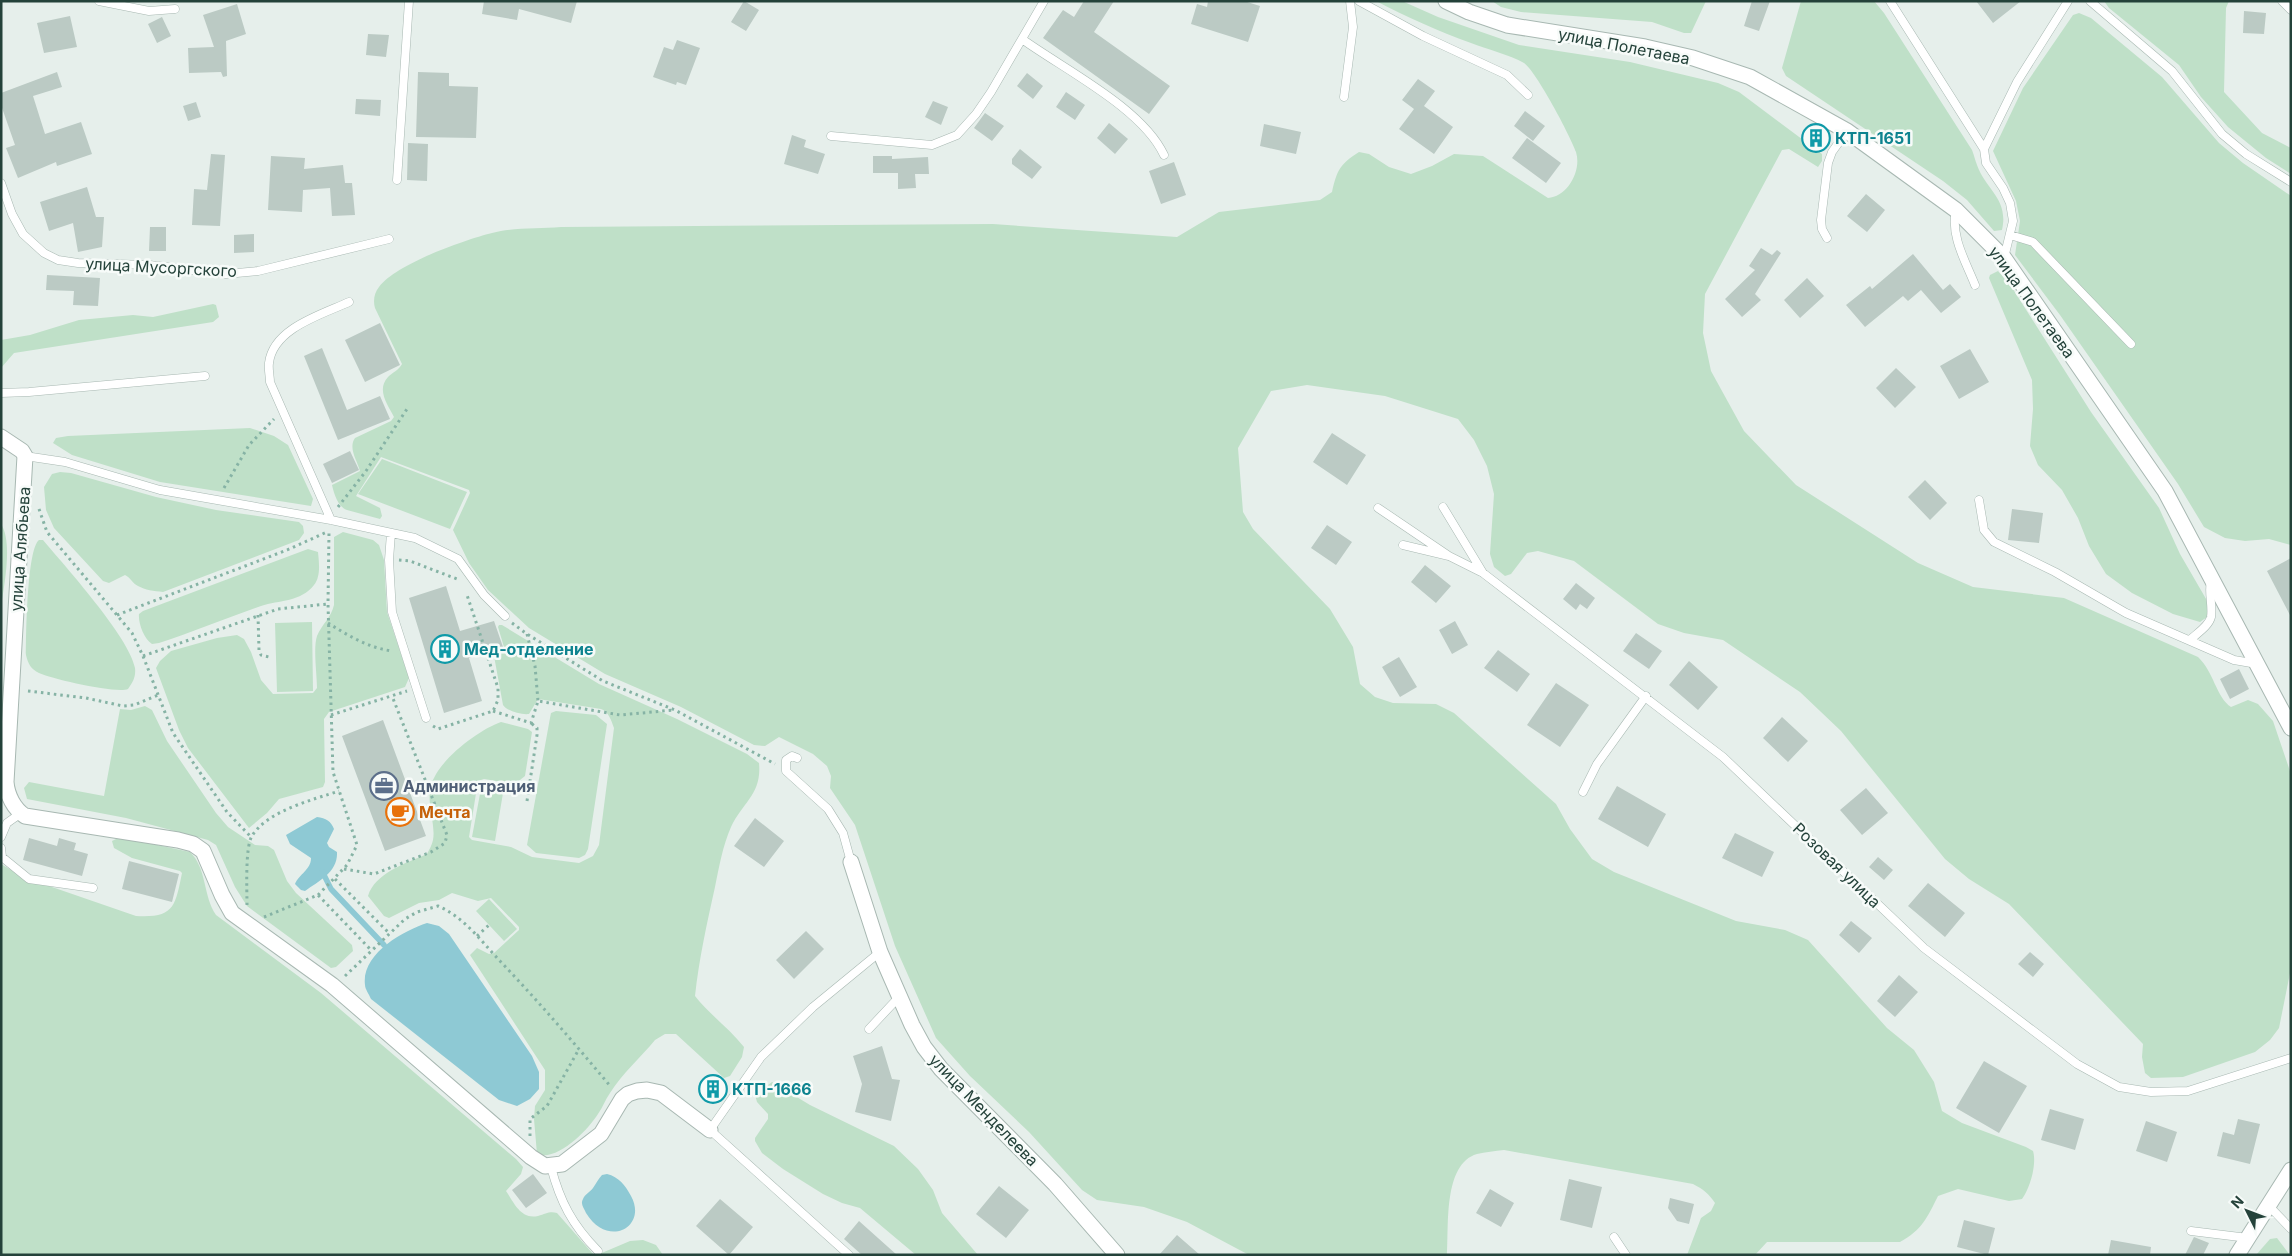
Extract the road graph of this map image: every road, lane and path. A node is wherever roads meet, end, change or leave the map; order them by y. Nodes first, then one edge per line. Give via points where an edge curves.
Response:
1 (99, 1) edge
2 (408, 1) edge
3 (1044, 1) edge
4 (1350, 1) edge
5 (1359, 1) edge
6 (1446, 1) edge
7 (1890, 1) edge
8 (2068, 1) edge
9 (2090, 1) edge
10 (2282, 1) edge
11 (175, 8) dead end
12 (2291, 10) edge
13 (1022, 39) junction
14 (1528, 95) dead end
15 (1344, 97) dead end
16 (1847, 132) junction
17 (830, 136) dead end
18 (1984, 149) junction
19 (1164, 155) dead end
20 (397, 180) dead end
21 (2291, 182) edge
22 (1, 183) edge
23 (1956, 210) junction
24 (2010, 235) junction
25 (1827, 238) dead end
26 (389, 239) dead end
27 (2004, 258) junction
28 (1975, 285) dead end
29 (349, 302) dead end
30 (2131, 344) dead end
31 (205, 376) dead end
32 (1, 393) edge
33 (283, 413) junction
34 (1, 438) edge
35 (25, 456) junction
36 (1979, 500) dead end
37 (219, 501) junction
38 (38, 506) dead end
39 (1443, 507) dead end
40 (1378, 508) dead end
41 (331, 520) junction
42 (329, 532) dead end
43 (391, 533) junction
44 (1403, 545) dead end
45 (1449, 556) junction
46 (389, 560) junction
47 (1483, 573) junction
48 (2212, 578) junction
49 (198, 584) dead end
50 (464, 585) dead end
51 (467, 594) dead end
52 (328, 604) junction
53 (117, 615) junction
54 (258, 615) junction
55 (504, 616) joint
56 (328, 623) junction
57 (526, 634) junction
58 (2190, 640) junction
59 (405, 652) junction
60 (143, 656) junction
61 (269, 657) dead end
62 (2259, 664) junction
63 (7, 672) edge
64 (416, 687) junction
65 (12, 689) junction
66 (158, 695) junction
67 (392, 696) junction
68 (1646, 696) junction
69 (538, 701) junction
70 (675, 710) junction
71 (493, 711) junction
72 (331, 715) junction
73 (426, 718) joint
74 (531, 723) junction
75 (2291, 728) edge
76 (797, 758) dead end
77 (786, 771) junction
78 (4, 782) edge
79 (339, 791) junction
80 (1583, 792) dead end
81 (527, 801) dead end
82 (23, 814) junction
83 (1, 837) edge
84 (251, 837) junction
85 (1, 848) edge
86 (851, 862) joint
87 (344, 869) junction
88 (335, 879) junction
89 (93, 888) dead end
90 (318, 895) junction
91 (247, 924) junction
92 (489, 925) dead end
93 (389, 933) junction
94 (477, 936) junction
95 (371, 950) junction
96 (880, 952) junction
97 (332, 985) junction
98 (899, 997) junction
99 (869, 1029) dead end
100 (579, 1049) junction
101 (2291, 1058) edge
102 (622, 1100) junction
103 (530, 1118) dead end
104 (710, 1130) junction
105 (551, 1167) junction
106 (2291, 1170) edge
107 (2269, 1206) junction
108 (2291, 1229) edge
109 (2191, 1231) dead end
110 (1614, 1237) dead end
111 (2248, 1238) junction
112 (598, 1251) dead end
113 (850, 1255) edge
114 (1118, 1255) edge
115 (1626, 1255) edge
116 (2237, 1255) edge

1 - 11 lane via 149,11
2 - 20 lane
3 - 13 lane
4 - 15 lane via 1353,26
5 - 14 lane via 1423,36 1507,75
6 - 16 street, улица Полетаева via 1507,25 1693,58 1750,77
7 - 18 lane
8 - 18 lane via 2017,82
9 - 21 lane via 2172,70 2222,134 2246,154
10 - 12 lane
13 - 17 lane via 981,106 957,135 932,145
13 - 19 lane via 1129,111 1157,141
16 - 23 street, улица Полетаева
16 - 25 lane via 1828,163 1821,220
18 - 24 lane via 1986,163 2010,204 2013,221
22 - 26 lane, улица Мусоргского via 23,234 44,253 58,260 78,263 149,265 226,274 258,272
23 - 27 street, улица Полетаева
23 - 28 lane via 1953,222 1956,237
24 - 27 lane
24 - 30 lane via 2033,242
27 - 48 street, улица Полетаева via 2166,491
29 - 33 lane via 298,326 277,344 269,362 270,382
31 - 32 lane
33 - 37 path via 249,445 227,480
33 - 41 lane
34 - 35 street
35 - 37 lane via 66,462 160,490
35 - 63 street, улица Алябьева
36 - 58 lane via 1984,530 1994,542 2055,572 2126,614
37 - 41 lane
38 - 53 path via 48,532
39 - 47 lane, Розовая улица
40 - 45 lane
41 - 43 lane
42 - 52 path
43 - 46 lane
43 - 55 lane via 414,538 458,559 484,596
44 - 45 lane
45 - 47 lane
46 - 50 path via 410,561
46 - 59 lane via 392,612
47 - 68 lane, Розовая улица
48 - 58 lane via 2209,622
48 - 62 street, улица Полетаева
49 - 53 path
51 - 71 path via 498,688 498,700
52 - 54 path via 278,609
52 - 56 path
53 - 60 path via 132,633
54 - 60 path
54 - 61 path via 259,650 261,655
55 - 57 path
56 - 59 path via 368,645
56 - 72 path
57 - 69 path via 535,666
57 - 70 path via 603,681
58 - 62 lane via 2234,660
59 - 64 lane
60 - 66 path
62 - 75 street, улица Полетаева
63 - 65 street, улица Алябьева
64 - 67 path
64 - 73 lane
65 - 66 path via 123,706
65 - 78 street, улица Алябьева
66 - 84 path via 172,733 183,750 227,812
67 - 72 path
67 - 87 path via 447,835 445,844 374,874
68 - 80 lane via 1596,764
68 - 101 lane, Розовая улица via 1723,757 1924,948 2076,1064 2119,1086 2151,1092 2188,1090
69 - 70 path via 620,715
69 - 74 path
70 - 77 path
71 - 73 path via 438,729
71 - 74 path
72 - 79 path via 333,772
74 - 81 path via 537,728 537,735
76 - 77 lane via 792,756 786,760
77 - 86 lane via 828,809 844,833
78 - 82 street, улица Алябьева
79 - 84 path via 270,817
79 - 87 path via 357,845
82 - 83 lane via 7,823
82 - 91 street via 193,844 203,850 232,913
84 - 91 path via 247,864
85 - 89 lane via 2,858 29,879
86 - 96 street, улица Менделеева
87 - 88 path
88 - 90 path
88 - 93 path
90 - 91 path
90 - 95 path
91 - 97 street
92 - 94 path
93 - 94 path via 417,912 438,906 452,912
93 - 95 path
94 - 100 path
95 - 97 path
96 - 98 street, улица Менделеева
96 - 104 lane via 813,1007 761,1057
97 - 105 street via 532,1157
98 - 99 lane
98 - 114 street, улица Менделеева via 924,1047 941,1069 1055,1184
100 - 102 path
100 - 103 path via 547,1106
102 - 104 street via 637,1091 661,1093
102 - 105 street via 601,1134 562,1164
104 - 113 lane
105 - 112 lane via 568,1215
106 - 107 street
107 - 108 lane
107 - 111 street
109 - 111 lane
110 - 115 lane
111 - 116 street

